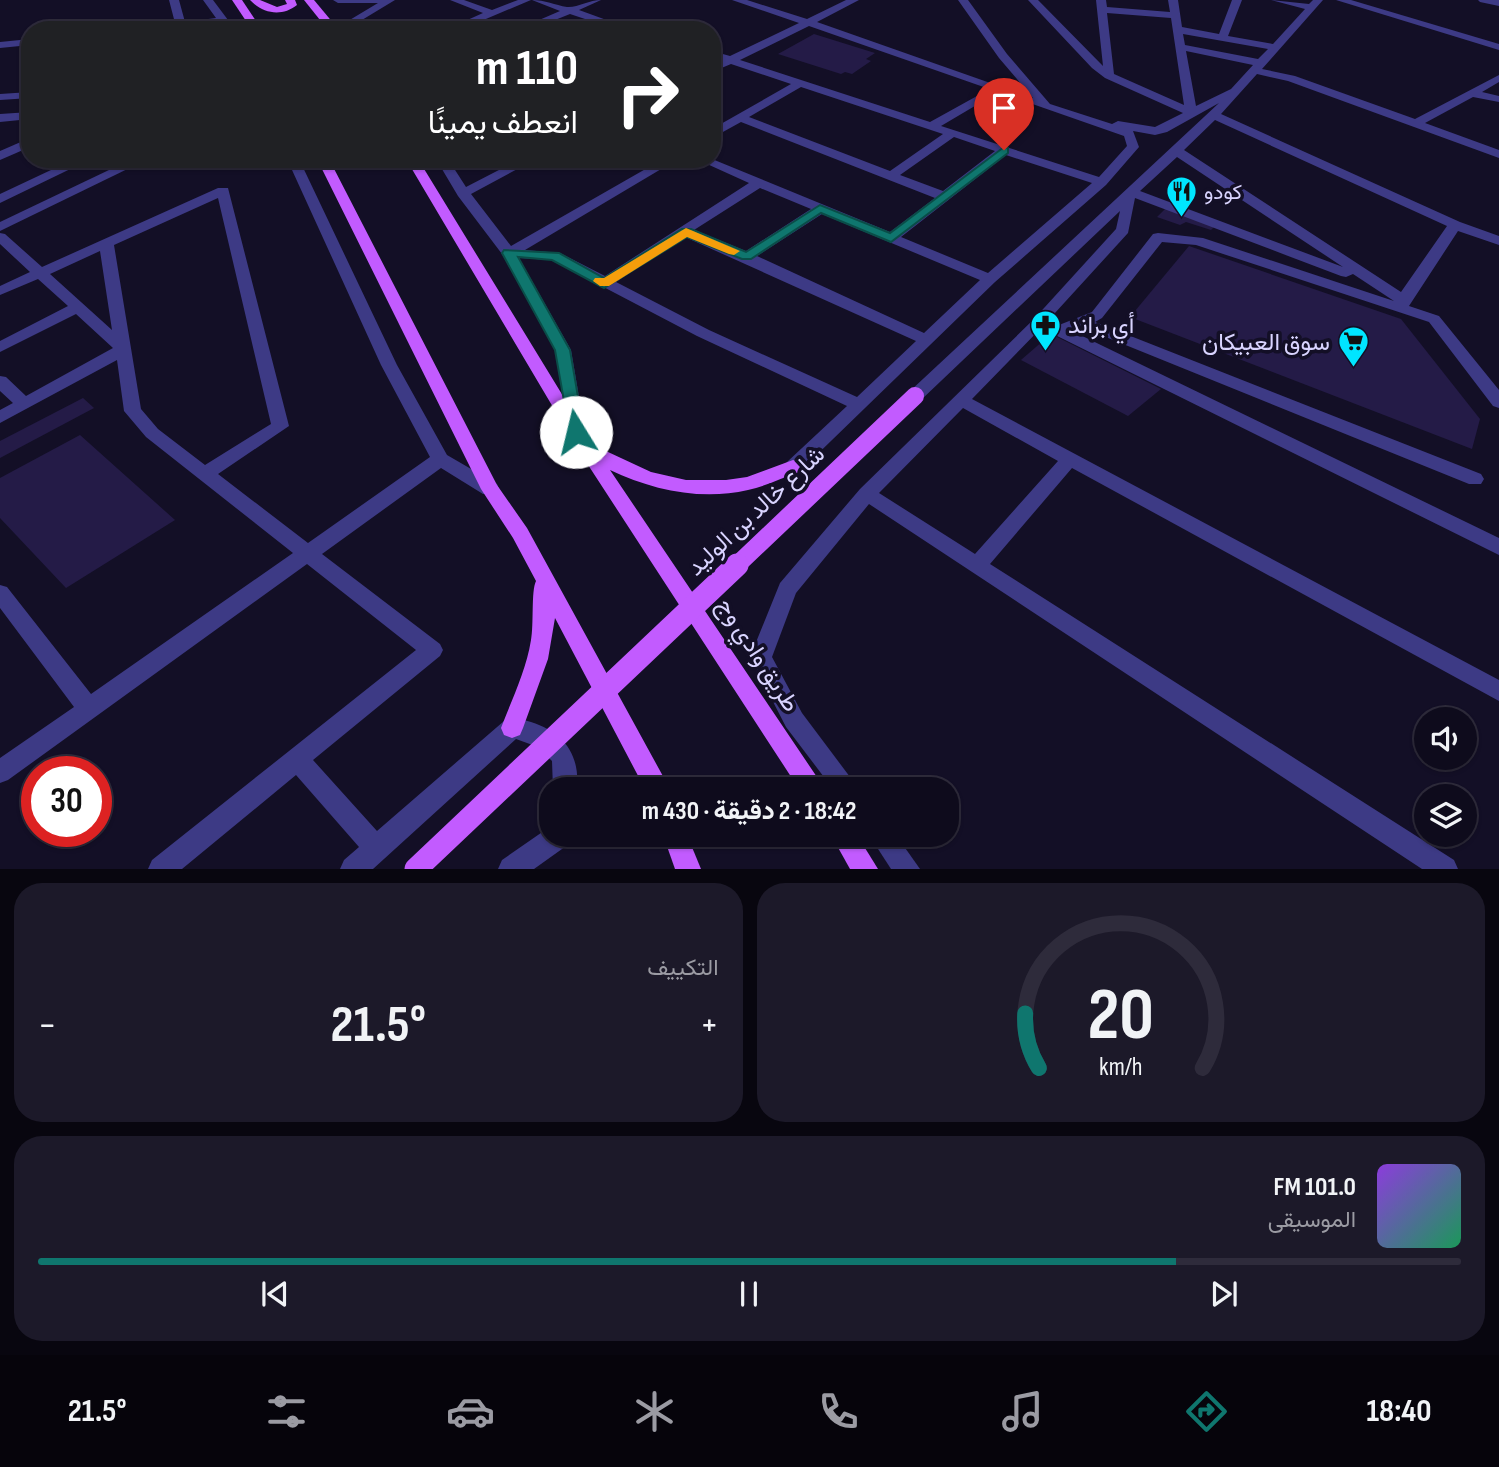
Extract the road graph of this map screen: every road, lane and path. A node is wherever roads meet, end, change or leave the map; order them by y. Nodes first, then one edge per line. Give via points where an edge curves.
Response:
1 (174, 0) edge
2 (208, 0) edge
3 (237, 0) edge
4 (256, 0) edge
5 (290, 0) edge
6 (309, 0) edge
7 (336, 0) edge
8 (390, 0) edge
9 (455, 0) edge
10 (526, 0) edge
11 (537, 0) edge
12 (596, 0) edge
13 (737, 0) edge
14 (854, 0) edge
15 (963, 0) edge
16 (1033, 0) edge
17 (1173, 0) edge
18 (1237, 0) edge
19 (1276, 0) edge
20 (1341, 0) edge
21 (1483, 0) edge
22 (1315, 3) edge
23 (1499, 3) edge
24 (1100, 4) edge
25 (569, 10) junction
26 (491, 13) junction
27 (1177, 16) junction
28 (223, 20) joint
29 (179, 21) edge
30 (217, 21) edge
31 (251, 21) edge
32 (326, 21) edge
33 (351, 21) edge
34 (361, 21) edge
35 (472, 21) edge
36 (543, 21) edge
37 (602, 21) edge
38 (810, 22) junction
39 (1180, 30) junction
40 (1222, 39) junction
41 (21, 43) edge
42 (0, 45) edge
43 (1181, 47) junction
44 (1275, 47) junction
45 (1499, 47) edge
46 (721, 57) edge
47 (731, 60) junction
48 (721, 65) edge
49 (1258, 67) junction
50 (1109, 76) junction
51 (1499, 78) edge
52 (800, 83) junction
53 (1240, 89) junction
54 (1471, 93) junction
55 (21, 96) edge
56 (0, 97) edge
57 (981, 97) dead end
58 (1499, 99) edge
59 (1045, 105) junction
60 (1191, 112) junction
61 (1061, 113) junction
62 (1214, 115) junction
63 (21, 116) edge
64 (738, 117) junction
65 (0, 118) edge
66 (1417, 123) junction
67 (932, 126) junction
68 (721, 128) edge
69 (952, 133) junction
70 (21, 146) edge
71 (1004, 150) junction
72 (1175, 150) junction
73 (4, 154) edge
74 (1499, 154) edge
75 (721, 167) edge
76 (56, 168) edge
77 (65, 168) edge
78 (123, 168) edge
79 (297, 168) edge
80 (328, 168) edge
81 (417, 168) edge
82 (448, 168) edge
83 (512, 168) edge
84 (655, 168) edge
85 (61, 170) junction
86 (891, 176) junction
87 (1101, 182) junction
88 (758, 183) junction
89 (463, 192) junction
90 (1131, 195) junction
91 (945, 197) junction
92 (0, 199) edge
93 (820, 209) junction
94 (1455, 225) junction
95 (0, 226) edge
96 (686, 232) junction
97 (0, 237) edge
98 (891, 238) junction
99 (1499, 241) edge
100 (106, 242) junction
101 (509, 253) junction
102 (747, 257) junction
103 (40, 272) junction
104 (990, 279) junction
105 (604, 284) junction
106 (1376, 284) junction
107 (0, 291) edge
108 (1403, 300) junction
109 (78, 307) junction
110 (1434, 319) junction
111 (1082, 321) junction
112 (1039, 322) junction
113 (1059, 331) junction
114 (925, 339) junction
115 (0, 347) edge
116 (124, 349) junction
117 (0, 380) edge
118 (915, 396) joint
119 (961, 400) junction
120 (1499, 402) edge
121 (24, 404) junction
122 (858, 404) junction
123 (0, 417) edge
124 (580, 439) junction
125 (1070, 459) junction
126 (440, 460) junction
127 (793, 467) joint
128 (204, 474) junction
129 (1475, 479) dead end
130 (490, 489) junction
131 (867, 494) junction
132 (520, 533) junction
133 (1499, 547) edge
134 (307, 554) junction
135 (977, 565) junction
136 (0, 593) edge
137 (1499, 691) edge
138 (89, 709) junction
139 (512, 728) junction
140 (297, 759) junction
141 (0, 772) edge
142 (567, 777) edge
143 (652, 777) edge
144 (805, 777) edge
145 (838, 777) edge
146 (539, 847) edge
147 (671, 847) edge
148 (680, 847) edge
149 (851, 847) edge
150 (890, 847) edge
151 (376, 849) junction
152 (161, 869) edge
153 (353, 869) edge
154 (416, 869) edge
155 (511, 869) edge
156 (681, 869) edge
157 (688, 869) edge
158 (865, 869) edge
159 (907, 869) edge
160 (1445, 869) edge

1 - 29 street
2 - 28 street
3 - 31 main road
4 - 5 main road via 273,10 287,8 292,5
6 - 32 main road
7 - 8 street
7 - 33 street
8 - 34 street
9 - 26 street
10 - 26 street
11 - 25 street
12 - 25 street
13 - 38 street
14 - 38 street
15 - 59 street
16 - 50 street
17 - 27 street
18 - 40 street
19 - 22 street
20 - 45 street
21 - 23 street
22 - 44 street, شارع خالد بن الوليد
24 - 27 street
24 - 50 street
25 - 36 street
25 - 37 street
26 - 35 street
27 - 39 street
28 - 30 street
38 - 47 street
38 - 59 street
39 - 40 street
39 - 43 street
40 - 44 street
41 - 42 street
43 - 49 street
43 - 60 street
44 - 49 street, شارع خالد بن الوليد
46 - 47 street
47 - 48 street
47 - 52 street
49 - 53 street, شارع خالد بن الوليد
49 - 66 street
50 - 60 street
51 - 54 street
52 - 64 street
52 - 67 street
53 - 60 street
53 - 62 street, شارع خالد بن الوليد
54 - 58 street
54 - 66 street
55 - 56 street
57 - 67 street
59 - 61 street
60 - 61 street via 1155,131
61 - 87 street via 1130,134 1133,147
62 - 72 street, شارع خالد بن الوليد
62 - 94 street
63 - 65 street
64 - 68 street
64 - 86 street
66 - 74 street
67 - 69 street
69 - 71 street
69 - 86 street
70 - 73 street
71 - 87 street
71 - 91 street
72 - 90 street, شارع خالد بن الوليد
72 - 106 street
75 - 88 street
76 - 85 street
77 - 85 street
78 - 95 street
79 - 126 street
80 - 130 main road
81 - 124 main road, طريق وادي وج
82 - 89 street
83 - 89 street
84 - 101 street
85 - 92 street
86 - 91 street
87 - 104 street
88 - 93 street
88 - 96 street
89 - 101 street
90 - 106 street
90 - 112 street via 1123,230
90 - 118 street, شارع خالد بن الوليد
91 - 98 street
93 - 98 street
93 - 102 street
94 - 99 street
94 - 108 street
96 - 102 street
96 - 105 street
97 - 103 street
98 - 104 street
100 - 103 street
100 - 116 street
100 - 128 street via 223,191 280,426
101 - 105 street via 555,256
101 - 124 street via 563,350
102 - 114 street
103 - 107 street
103 - 109 street
104 - 114 street
105 - 122 street
106 - 108 street
108 - 110 street
109 - 115 street
109 - 116 street
110 - 111 street via 1198,241 1158,237 1097,315
110 - 120 street
111 - 113 street
111 - 129 street
112 - 113 street
112 - 119 street
113 - 133 street
114 - 122 street
116 - 121 street
116 - 128 street via 134,411 152,433
117 - 121 street
118 - 154 main road, شارع خالد بن الوليد, bridge
119 - 125 street
119 - 131 street
121 - 123 street
122 - 127 street
124 - 127 main road via 618,468 681,487 713,489 750,483
124 - 144 main road, طريق وادي وج
125 - 135 street
125 - 137 street
126 - 130 street
126 - 134 street
128 - 134 street
130 - 132 main road
131 - 135 street
131 - 145 street via 787,589 761,657 794,719
132 - 139 main road via 541,574 547,609 539,660
132 - 143 main road
134 - 138 street
134 - 140 street via 432,650
135 - 160 street
136 - 138 street
138 - 141 street
139 - 142 street via 537,733 556,744
139 - 151 street
140 - 151 street
140 - 152 street
146 - 155 street
147 - 156 street
148 - 157 main road
149 - 158 main road
150 - 159 street
151 - 153 street

